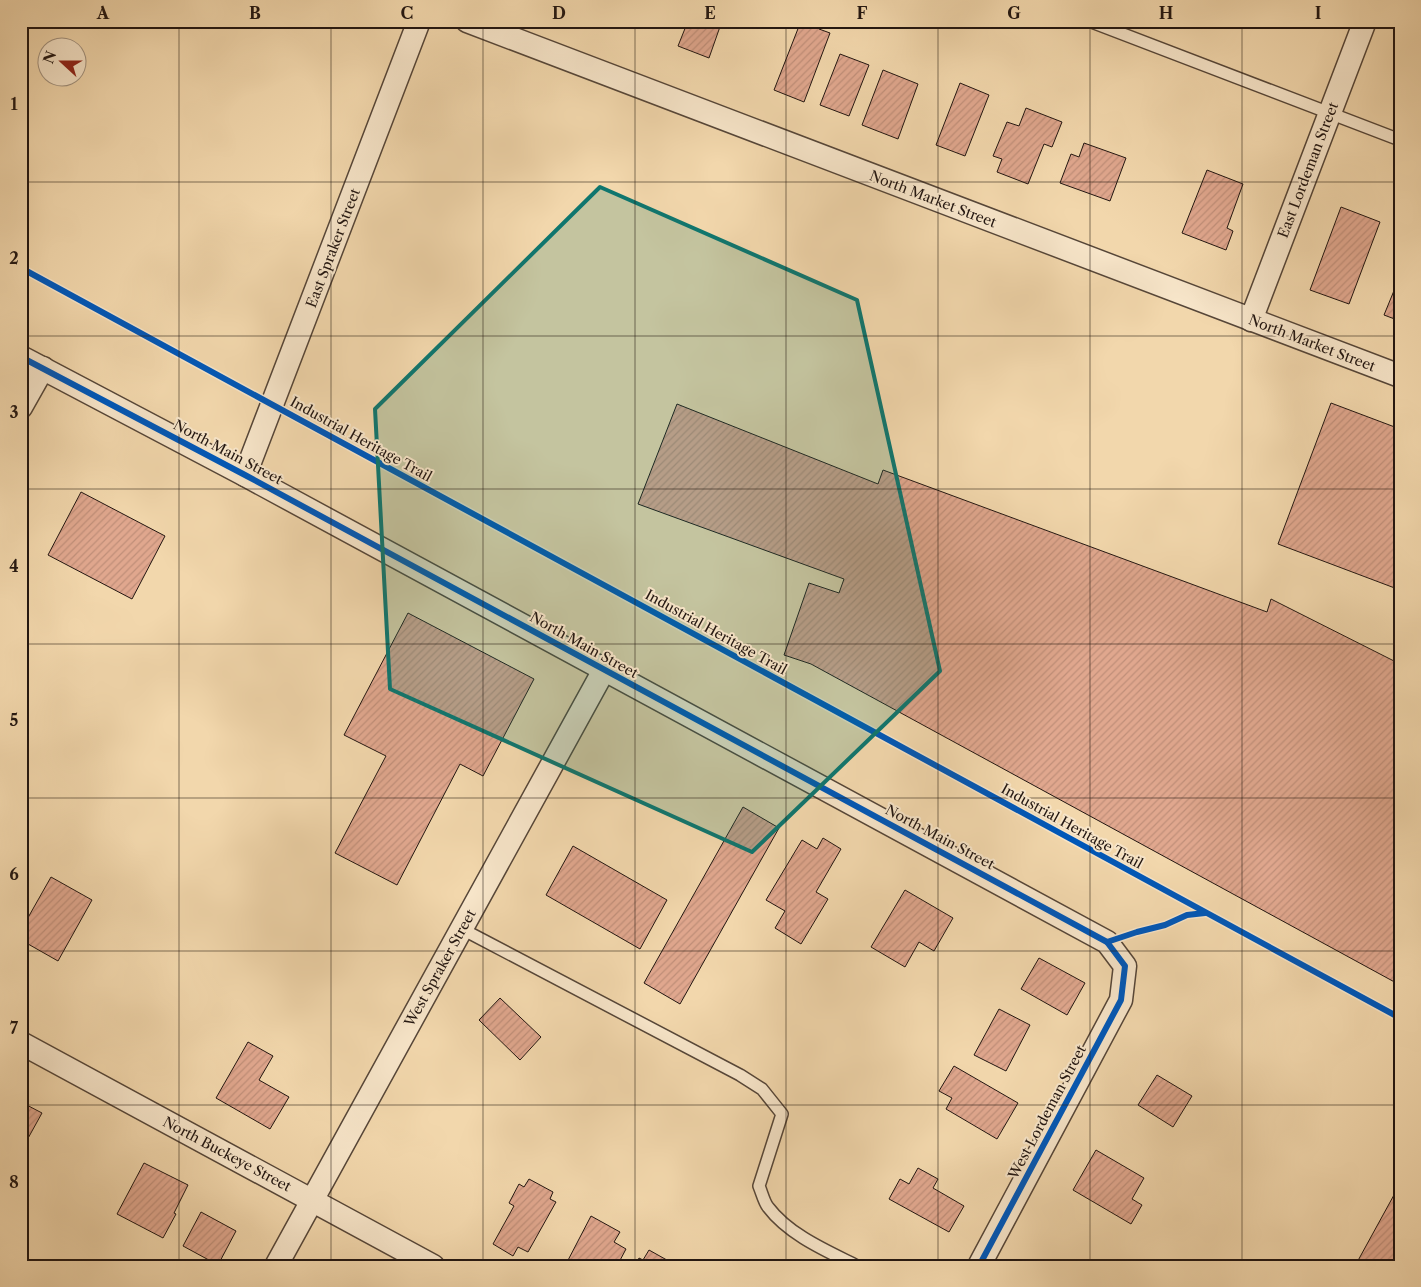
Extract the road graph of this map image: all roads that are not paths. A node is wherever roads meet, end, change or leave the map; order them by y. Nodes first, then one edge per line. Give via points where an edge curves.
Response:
1 (419, 21) edge
2 (467, 21) edge
3 (1089, 21) edge
4 (1365, 21) edge
5 (1330, 113) junction
6 (1400, 140) edge
7 (1251, 320) junction
8 (21, 357) edge
9 (43, 368) junction
10 (1400, 376) edge
11 (21, 407) edge
12 (245, 475) junction
13 (604, 670) junction
14 (462, 929) junction
15 (1125, 966) joint
16 (21, 1043) edge
17 (312, 1200) junction
18 (276, 1266) edge
19 (433, 1266) edge
20 (857, 1266) edge
21 (979, 1266) edge

1 - 12 street, East Spraker Street
2 - 7 street, North Market Street
3 - 5 lane
4 - 5 street, East Lordeman Street
5 - 6 lane
5 - 7 street, East Lordeman Street
7 - 10 street, North Market Street
8 - 9 street, North Main Street
9 - 11 street
9 - 12 street, North Main Street
12 - 13 street, North Main Street
13 - 14 street, West Spraker Street
13 - 15 street, North Main Street via 1107,942
14 - 17 street, West Spraker Street
14 - 20 lane via 762,1089 782,1114 759,1186 768,1207 790,1229
15 - 21 street, West Lordeman Street via 1121,1000
16 - 17 street, North Buckeye Street
17 - 18 street, West Spraker Street
17 - 19 street, North Buckeye Street

